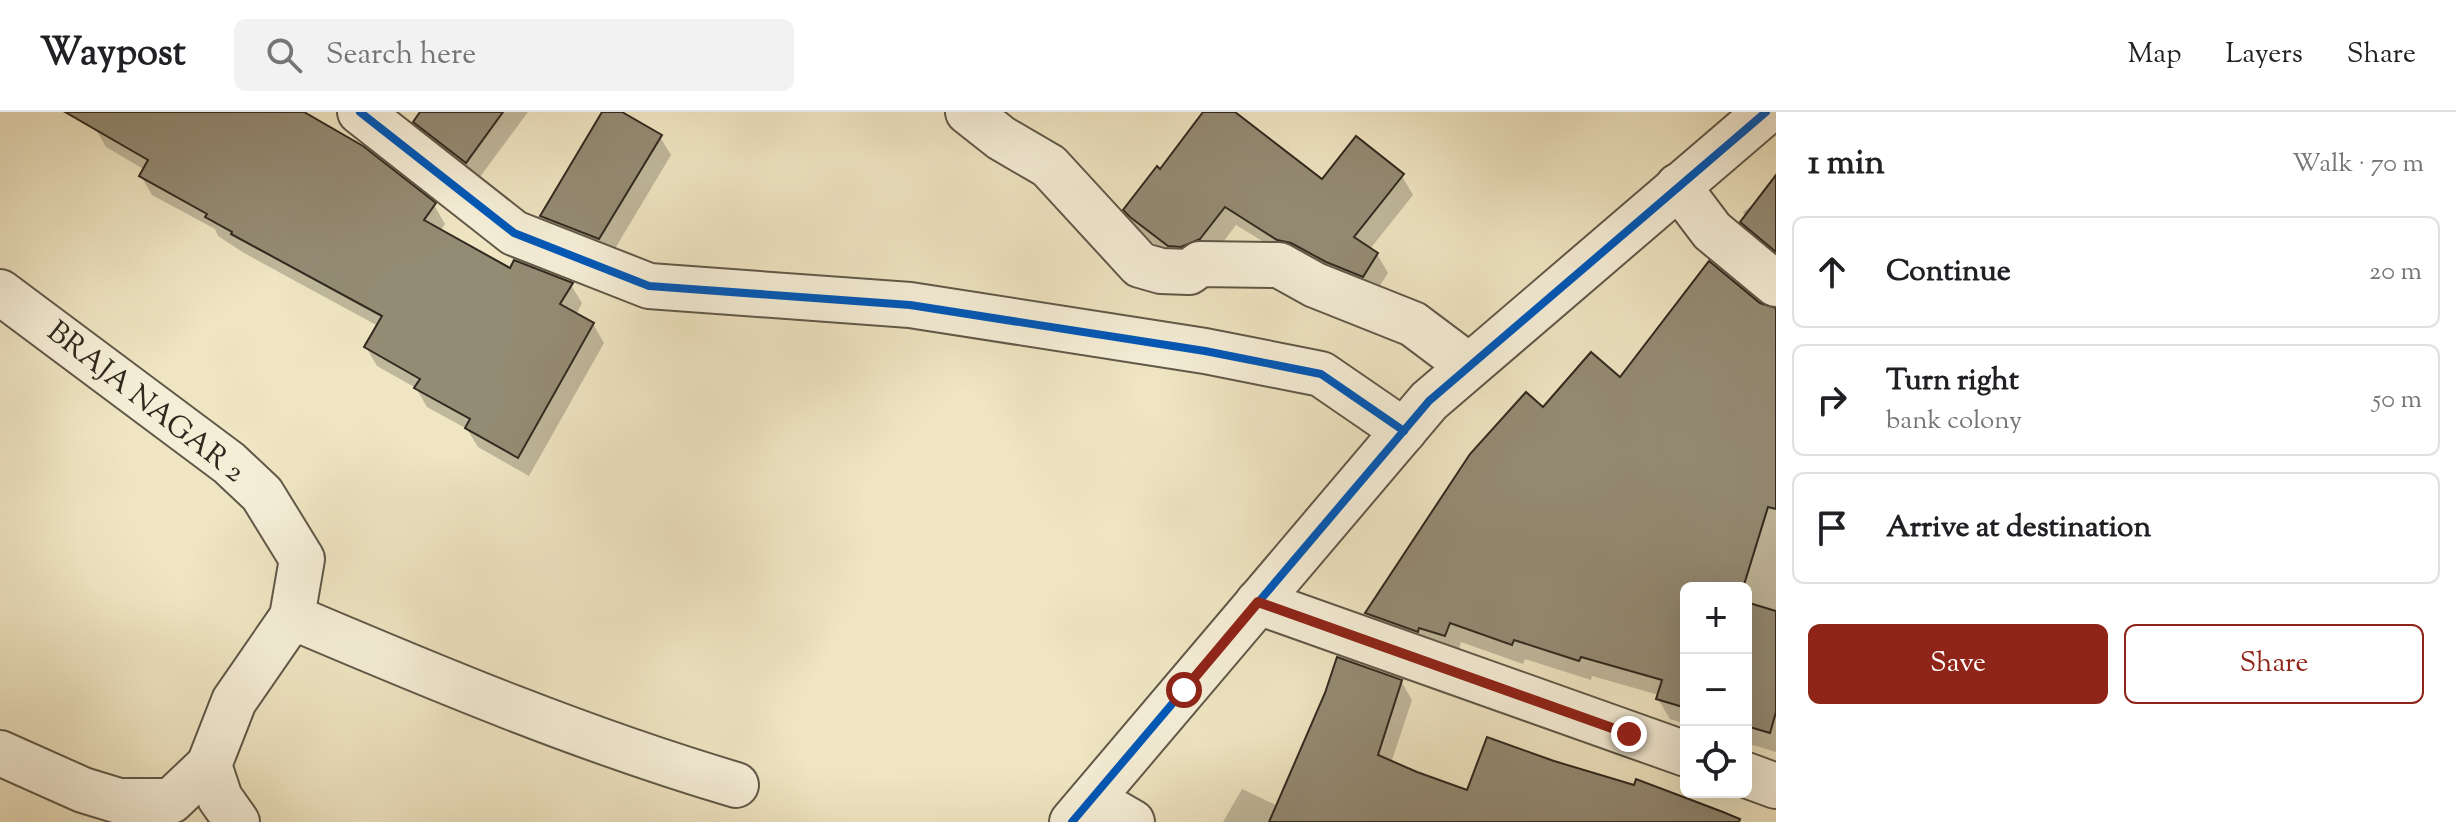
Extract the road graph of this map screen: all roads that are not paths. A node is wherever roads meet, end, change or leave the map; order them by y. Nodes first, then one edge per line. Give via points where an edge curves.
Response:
1 (360, 112) edge
2 (968, 112) edge
3 (1766, 112) edge
4 (1678, 186) junction
5 (1776, 284) edge
6 (0, 292) edge
7 (1469, 366) junction
8 (1404, 431) junction
9 (1258, 602) junction
10 (292, 617) junction
11 (1680, 752) edge
12 (0, 753) edge
13 (209, 765) junction
14 (1752, 777) edge
15 (736, 785) dead end
16 (1776, 786) edge
17 (1082, 810) edge
18 (237, 822) edge
19 (1132, 822) edge

1 - 8 street via 514,233 649,286 910,305 1205,351 1321,374
2 - 7 street via 1049,166 1140,265 1189,272 1200,264 1279,265 1413,324
3 - 4 street
4 - 5 street via 1712,231
4 - 7 street
6 - 10 street, BRAJA NAGAR 2 via 229,463 262,494 302,559
7 - 8 street
8 - 9 street
9 - 11 street
9 - 17 street
10 - 13 street, BRAJA NAGAR 2 via 234,701
10 - 15 street via 617,748
12 - 13 street via 119,801 171,801
13 - 18 street via 220,798
14 - 16 street
17 - 19 street

